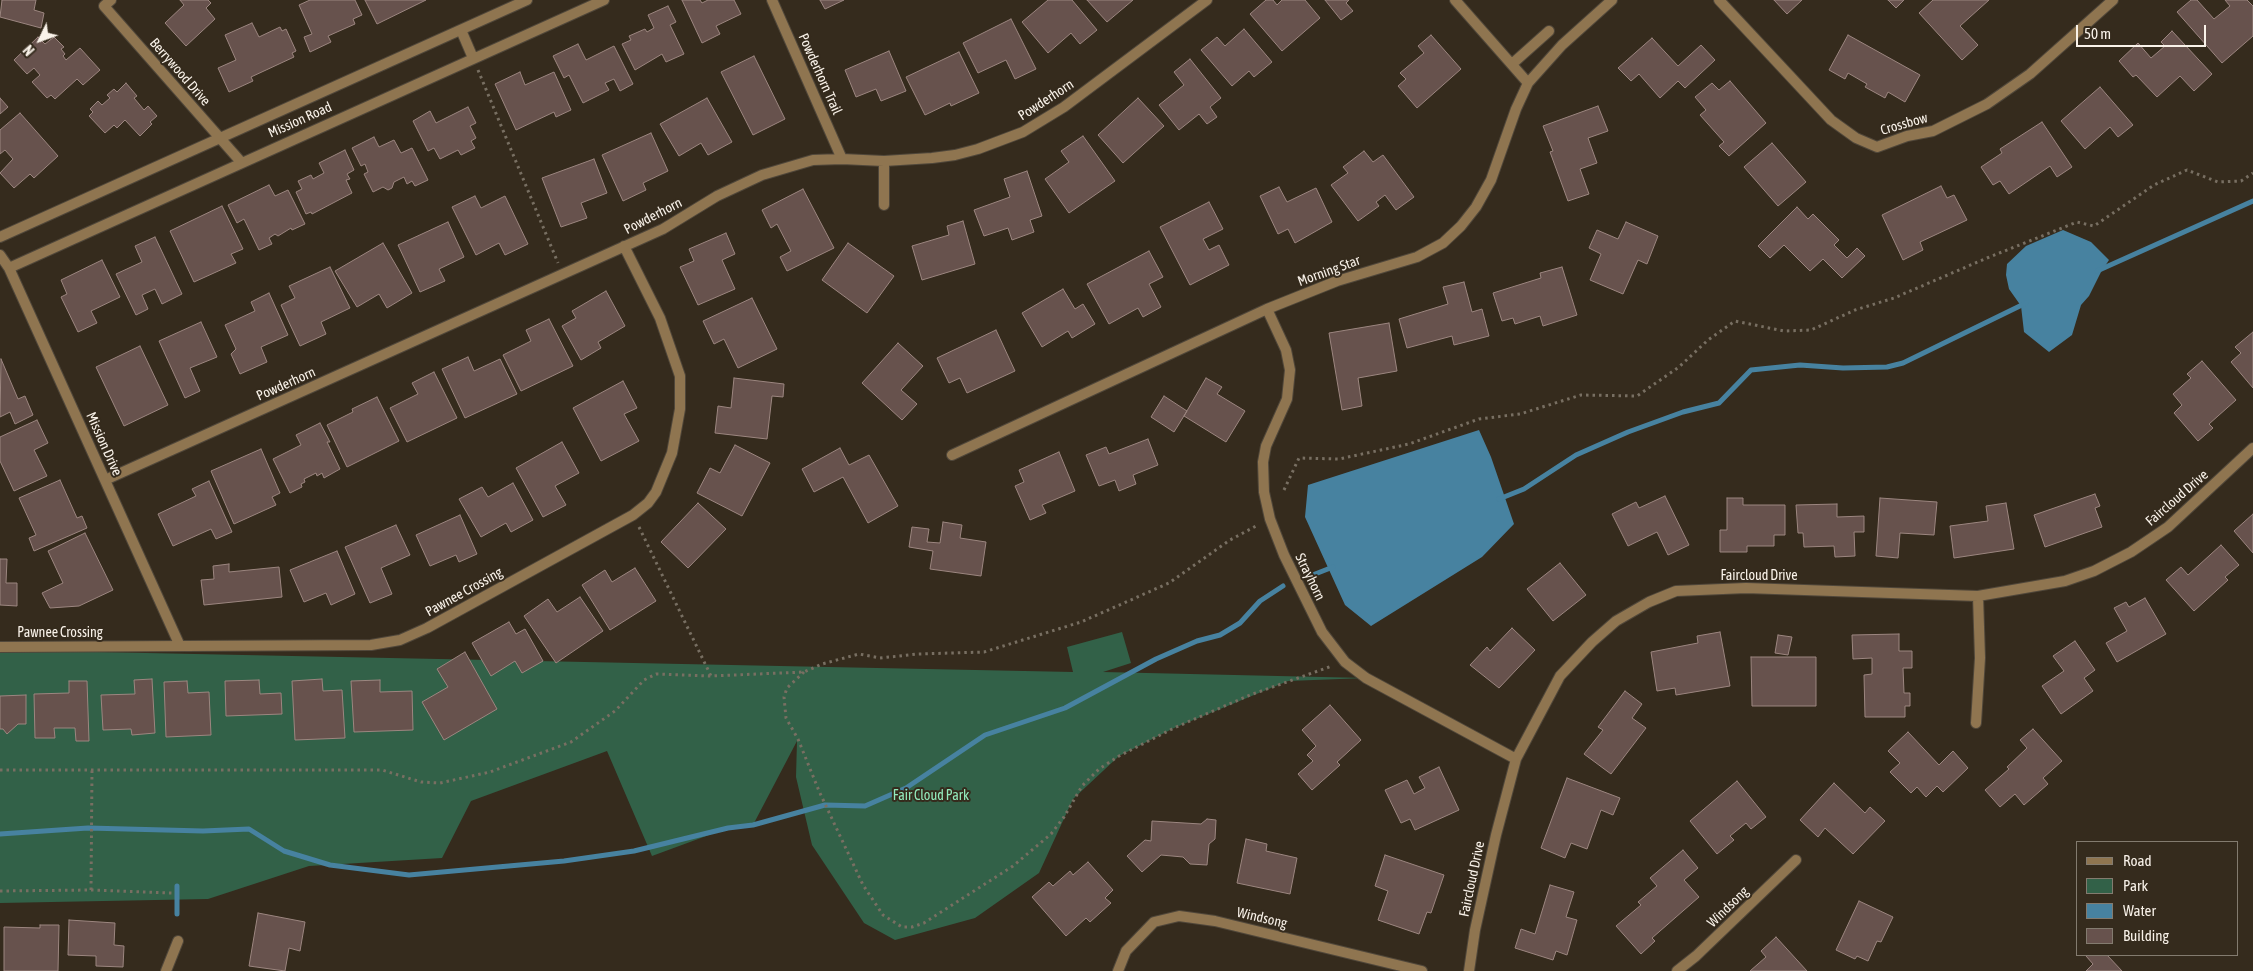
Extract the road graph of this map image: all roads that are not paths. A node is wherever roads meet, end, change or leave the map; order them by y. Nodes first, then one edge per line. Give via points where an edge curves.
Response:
1 (111, 0) edge
2 (527, 0) edge
3 (604, 0) edge
4 (772, 0) edge
5 (1207, 0) edge
6 (1455, 0) edge
7 (1612, 0) edge
8 (1719, 0) edge
9 (2114, 0) edge
10 (460, 30) junction
11 (1549, 31) dead end
12 (473, 58) junction
13 (1512, 64) junction
14 (1528, 83) junction
15 (221, 139) junction
16 (842, 159) junction
17 (884, 160) junction
18 (241, 162) junction
19 (884, 206) dead end
20 (0, 237) edge
21 (624, 246) junction
22 (0, 256) edge
23 (9, 268) junction
24 (1267, 309) junction
25 (2253, 448) edge
26 (952, 455) dead end
27 (105, 480) junction
28 (1978, 596) junction
29 (180, 646) junction
30 (0, 647) edge
31 (1976, 723) dead end
32 (1516, 759) junction
33 (1796, 860) dead end
34 (178, 941) dead end
35 (166, 971) edge
36 (1118, 971) edge
37 (1422, 971) edge
38 (1469, 971) edge
39 (1677, 971) edge

1 - 15 street, Berrywood Drive via 104,6
2 - 10 street, Mission Road
3 - 12 street, Mission Road
4 - 16 street, Powderhorn Trail
5 - 17 street, Powderhorn via 1064,107 1023,132 954,155
6 - 13 street
7 - 14 street, Morning Star via 1562,45
8 - 9 street, Crossbow via 1831,120 1856,138 1877,147 1934,131 1988,104 2030,74
10 - 12 street
10 - 15 street, Mission Road
11 - 13 street
12 - 18 street, Mission Road
13 - 14 street
14 - 24 street, Morning Star via 1491,180 1461,226 1443,243 1417,256 1337,281
15 - 18 street, Berrywood Drive
15 - 20 street, Mission Road
16 - 17 street, Powderhorn
16 - 21 street, Powderhorn via 813,160 762,175 717,196 663,229
17 - 19 street
18 - 23 street, Mission Road
21 - 27 street, Powderhorn
21 - 29 street, Pawnee Crossing via 660,318 680,376 678,426 667,468 648,502 633,515 400,640 371,645
22 - 23 street, Mission Drive
23 - 27 street, Mission Drive
24 - 26 street, Morning Star
24 - 32 street, Strayhorn via 1286,350 1290,370 1287,399 1266,446 1264,492 1284,555 1322,632 1345,662 1366,678
25 - 28 street, Faircloud Drive via 2168,527 2131,552 2094,571 2065,581
27 - 29 street, Mission Drive
28 - 31 street via 1980,658
28 - 32 street, Faircloud Drive via 1746,588 1676,591 1648,602 1616,621 1592,642 1560,676
29 - 30 street, Pawnee Crossing
32 - 38 street, Faircloud Drive via 1496,835
33 - 39 street, Windsong
34 - 35 street
36 - 37 street, Windsong via 1126,951 1154,922 1179,916 1216,921

